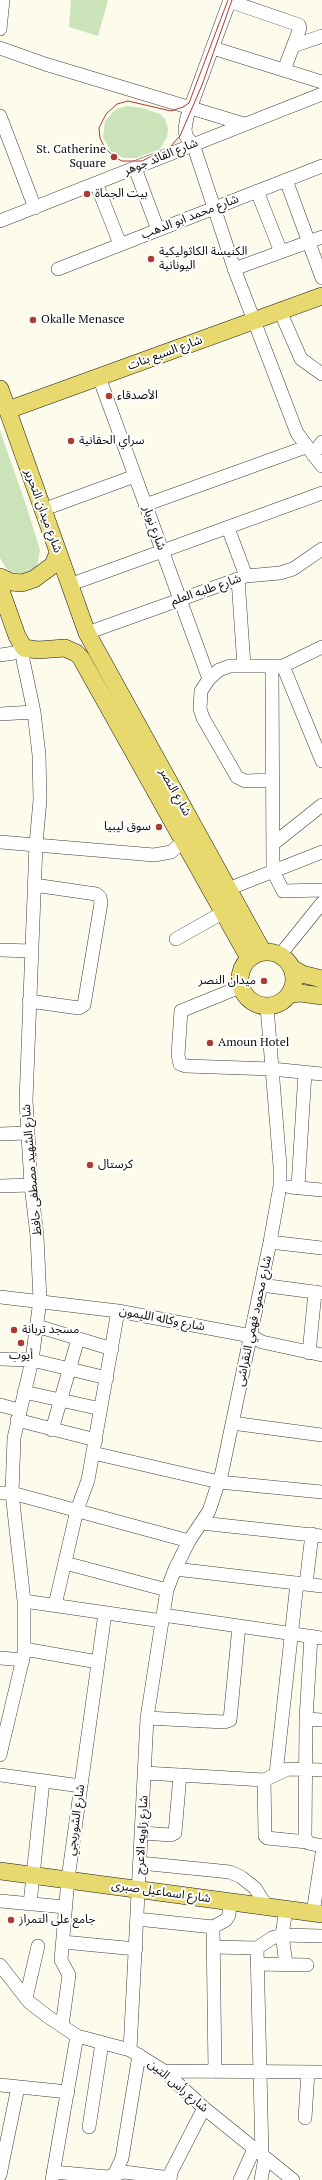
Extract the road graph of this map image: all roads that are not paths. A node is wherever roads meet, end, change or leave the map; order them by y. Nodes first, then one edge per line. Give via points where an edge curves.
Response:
1 (3, 0) edge
2 (230, 1) edge
3 (0, 29) edge
4 (322, 36) edge
5 (293, 46) junction
6 (0, 48) edge
7 (213, 48) junction
8 (284, 70) junction
9 (322, 82) edge
10 (322, 94) edge
11 (191, 108) junction
12 (0, 116) edge
13 (244, 124) junction
14 (193, 144) junction
15 (322, 166) edge
16 (135, 168) junction
17 (286, 180) junction
18 (96, 183) junction
19 (257, 191) junction
20 (35, 208) junction
21 (214, 208) junction
22 (0, 221) edge
23 (158, 230) junction
24 (322, 237) edge
25 (309, 242) junction
26 (120, 244) junction
27 (281, 252) junction
28 (58, 269) dead end
29 (234, 269) junction
30 (322, 278) edge
31 (322, 296) edge
32 (280, 311) junction
33 (254, 320) junction
34 (322, 374) edge
35 (99, 377) junction
36 (0, 389) edge
37 (8, 410) junction
38 (322, 442) edge
39 (309, 451) junction
40 (322, 466) edge
41 (135, 476) junction
42 (322, 493) edge
43 (145, 505) junction
44 (42, 510) junction
45 (228, 528) junction
46 (322, 549) edge
47 (162, 551) junction
48 (58, 553) junction
49 (242, 577) junction
50 (0, 578) edge
51 (69, 585) junction
52 (0, 588) edge
53 (179, 599) junction
54 (87, 633) junction
55 (21, 642) junction
56 (322, 647) edge
57 (0, 656) edge
58 (244, 666) junction
59 (277, 666) junction
60 (209, 679) junction
61 (34, 712) junction
62 (0, 714) edge
63 (322, 761) edge
64 (273, 780) junction
65 (322, 805) edge
66 (184, 841) junction
67 (0, 842) edge
68 (36, 844) junction
69 (273, 844) junction
70 (322, 852) edge
71 (273, 871) junction
72 (34, 884) junction
73 (228, 889) junction
74 (322, 890) edge
75 (322, 903) edge
76 (224, 912) junction
77 (176, 939) dead end
78 (0, 950) edge
79 (31, 951) junction
80 (256, 955) junction
81 (280, 955) junction
82 (292, 968) junction
83 (322, 979) edge
84 (240, 987) junction
85 (289, 995) junction
86 (322, 996) edge
87 (29, 1001) junction
88 (267, 1007) junction
89 (272, 1069) junction
90 (305, 1072) junction
91 (322, 1074) edge
92 (27, 1133) junction
93 (0, 1134) edge
94 (31, 1184) junction
95 (0, 1186) edge
96 (280, 1186) junction
97 (298, 1187) junction
98 (322, 1190) edge
99 (270, 1242) junction
100 (322, 1248) edge
101 (261, 1285) junction
102 (318, 1293) edge
103 (0, 1297) edge
104 (40, 1300) junction
105 (118, 1311) junction
106 (37, 1326) junction
107 (250, 1336) junction
108 (78, 1339) junction
109 (112, 1349) junction
110 (309, 1353) junction
111 (322, 1355) edge
112 (0, 1359) edge
113 (32, 1360) junction
114 (70, 1369) junction
115 (107, 1378) junction
116 (24, 1392) junction
117 (62, 1400) junction
118 (0, 1405) edge
119 (101, 1409) junction
120 (18, 1415) junction
121 (232, 1423) junction
122 (52, 1430) junction
123 (322, 1435) edge
124 (96, 1440) junction
125 (93, 1453) junction
126 (219, 1482) junction
127 (322, 1492) edge
128 (6, 1493) edge
129 (78, 1510) junction
130 (201, 1522) junction
131 (317, 1535) edge
132 (189, 1541) junction
133 (65, 1562) junction
134 (175, 1569) junction
135 (302, 1583) junction
136 (322, 1586) edge
137 (167, 1590) junction
138 (24, 1601) junction
139 (55, 1605) junction
140 (105, 1612) junction
141 (162, 1618) junction
142 (239, 1626) junction
143 (292, 1634) junction
144 (316, 1637) edge
145 (23, 1654) junction
146 (0, 1658) edge
147 (98, 1662) junction
148 (147, 1718) junction
149 (306, 1719) junction
150 (322, 1720) edge
151 (0, 1755) edge
152 (306, 1769) junction
153 (322, 1770) edge
154 (145, 1773) junction
155 (276, 1774) junction
156 (0, 1775) edge
157 (180, 1775) junction
158 (264, 1780) junction
159 (43, 1781) junction
160 (81, 1786) junction
161 (142, 1833) junction
162 (317, 1844) edge
163 (140, 1863) junction
164 (0, 1871) edge
165 (321, 1871) edge
166 (33, 1875) junction
167 (68, 1879) junction
168 (139, 1888) junction
169 (0, 1901) edge
170 (230, 1901) junction
171 (30, 1904) junction
172 (65, 1907) junction
173 (267, 1907) junction
174 (286, 1909) junction
175 (318, 1913) edge
176 (137, 1918) junction
177 (213, 1927) junction
178 (282, 1934) junction
179 (322, 1936) edge
180 (63, 1942) junction
181 (38, 1946) dead end
182 (214, 1947) junction
183 (257, 1948) junction
184 (136, 1949) junction
185 (257, 1964) junction
186 (286, 1964) junction
187 (307, 1964) dead end
188 (0, 1965) edge
189 (26, 1998) junction
190 (62, 2026) junction
191 (77, 2036) junction
192 (102, 2043) junction
193 (135, 2052) junction
194 (164, 2072) junction
195 (215, 2072) junction
196 (259, 2072) junction
197 (308, 2072) junction
198 (322, 2072) edge
199 (0, 2084) edge
200 (18, 2087) junction
201 (68, 2092) junction
202 (204, 2108) junction
203 (305, 2118) dead end
204 (5, 2124) edge
205 (89, 2127) dead end
206 (260, 2154) junction
207 (1, 2170) edge
208 (53, 2176) edge
209 (113, 2178) edge
210 (170, 2179) edge
211 (240, 2180) edge
212 (261, 2180) edge
213 (293, 2180) edge

1 - 3 street
2 - 5 street via 299,24 300,28
2 - 7 street
4 - 5 street
5 - 8 street
6 - 11 street
7 - 8 street
7 - 11 street
8 - 9 street
10 - 13 street, شارع القائد جوهر
11 - 13 street
11 - 14 street via 184,126 186,136
12 - 20 street
13 - 14 street, شارع القائد جوهر
14 - 16 street, شارع القائد جوهر
14 - 21 street
15 - 17 street, شارع محمد ابو الدهب
16 - 18 street, شارع القائد جوهر
16 - 23 street
17 - 19 street, شارع محمد ابو الدهب
17 - 25 street
18 - 20 street, شارع القائد جوهر
18 - 26 street
19 - 21 street, شارع محمد ابو الدهب
19 - 27 street
20 - 22 street, شارع القائد جوهر
21 - 23 street, شارع محمد ابو الدهب
21 - 29 street
23 - 26 street, شارع محمد ابو الدهب
24 - 25 street
25 - 27 street
25 - 30 street
26 - 28 street, شارع محمد ابو الدهب
27 - 29 street
29 - 33 street
31 - 32 main road, شارع السبع بنات
32 - 33 main road, شارع السبع بنات
32 - 34 street via 301,359
33 - 35 main road, شارع السبع بنات
33 - 39 street via 297,433
35 - 37 main road, شارع السبع بنات
35 - 41 street, شارع نوبار
36 - 37 main road, شارع ميدان التحرير
37 - 44 main road, شارع ميدان التحرير
38 - 39 street
39 - 40 street
39 - 43 street
41 - 43 street, شارع نوبار
41 - 44 street
42 - 45 street
43 - 47 street, شارع نوبار
44 - 48 main road, شارع ميدان التحرير
45 - 47 street
45 - 49 street
46 - 49 street, شارع طلبه العلم via 294,569
47 - 51 street
47 - 53 street, شارع نوبار
48 - 50 main road via 53,565 34,579 22,583
48 - 51 main road, شارع ميدان التحرير
49 - 53 street, شارع طلبه العلم
49 - 58 street
51 - 54 main road, شارع ميدان التحرير
52 - 55 main road
53 - 54 street, شارع طلبه العلم
53 - 60 street, شارع نوبار
54 - 73 main road, شارع النصر
55 - 57 street via 14,653
55 - 61 street
55 - 66 main road, شارع النصر via 38,650 65,648 81,658
56 - 59 street
58 - 59 street
58 - 60 street via 230,666 219,670
59 - 63 street
59 - 64 street
60 - 64 street via 201,691 200,709 234,774 245,780
61 - 62 street
61 - 68 street via 39,755 40,800
64 - 69 street
65 - 69 street
66 - 68 street via 172,852 154,855
66 - 76 main road, شارع النصر
67 - 68 street
68 - 72 street, شارع الشهيد مصطفى حافظ
69 - 71 street
70 - 71 street
71 - 73 street
71 - 74 street via 282,891
72 - 79 street, شارع الشهيد مصطفى حافظ
72 - 87 street via 96,894 101,903 84,1006 79,1008
73 - 80 main road, شارع النصر
75 - 81 street
76 - 77 street
76 - 80 main road, شارع النصر
78 - 79 street
79 - 87 street, شارع الشهيد مصطفى حافظ
80 - 81 main road
80 - 84 main road via 240,971
81 - 82 main road
82 - 83 main road via 302,974
82 - 85 main road via 294,982
84 - 88 main road via 250,1001
84 - 89 street via 181,1011 178,1058 183,1065
85 - 86 main road via 300,993
85 - 88 main road via 280,1004
87 - 92 street, شارع الشهيد مصطفى حافظ
88 - 89 street, شارع محمود فهمي النقراشى
89 - 90 street
89 - 96 street, شارع محمود فهمي النقراشى
90 - 91 street
90 - 97 street
92 - 93 street
92 - 94 street, شارع الشهيد مصطفى حافظ
94 - 95 street
94 - 104 street, شارع الشهيد مصطفى حافظ
96 - 97 street
96 - 99 street, شارع محمود فهمي النقراشى
97 - 98 street
99 - 100 street
99 - 101 street, شارع محمود فهمي النقراشى
101 - 102 street
101 - 107 street, شارع محمود فهمي النقراشى
102 - 110 street
103 - 104 street, شارع وكاله الليمون
104 - 105 street, شارع وكاله الليمون
104 - 106 street, شارع الشهيد مصطفى حافظ
105 - 107 street, شارع وكاله الليمون
105 - 109 street
106 - 108 street
106 - 113 street, شارع الشهيد مصطفى حافظ
107 - 110 street, شارع وكاله الليمون via 262,1342
107 - 121 street, شارع محمود فهمي النقراشى
108 - 109 street
108 - 114 street
109 - 115 street
110 - 111 street, شارع وكاله الليمون
112 - 113 street
113 - 114 street
113 - 116 street, شارع الشهيد مصطفى حافظ
114 - 115 street
114 - 117 street
115 - 119 street
116 - 117 street
116 - 120 street, شارع الشهيد مصطفى حافظ
117 - 119 street
117 - 122 street
118 - 120 street
119 - 124 street
120 - 122 street
120 - 128 street, شارع الشهيد مصطفى حافظ
121 - 123 street
121 - 126 street, شارع محمود فهمي النقراشى
122 - 124 street
124 - 125 street
125 - 126 street
125 - 129 street via 88,1480
126 - 127 street
126 - 130 street, شارع محمود فهمي النقراشى via 209,1511
128 - 129 street
128 - 138 street, شارع الشهيد مصطفى حافظ
129 - 132 street
129 - 133 street
130 - 131 street
130 - 132 street, شارع محمود فهمي النقراشى
131 - 135 street
132 - 134 street, شارع محمود فهمي النقراشى
133 - 137 street
133 - 139 street
134 - 135 street
134 - 137 street, شارع محمود فهمي النقراشى
135 - 136 street
135 - 143 street
137 - 141 street, شارع محمود فهمي النقراشى
138 - 139 street
138 - 145 street, شارع الشهيد مصطفى حافظ
139 - 140 street
140 - 141 street
140 - 147 street, شارع الشوربجي
141 - 142 street
141 - 148 street, شارع زاويه الاعرج
142 - 143 street
142 - 148 street via 230,1720 224,1722
143 - 144 street
143 - 155 street
144 - 149 street
145 - 146 street
145 - 147 street
145 - 151 street, شارع الشهيد مصطفى حافظ
147 - 160 street, شارع الشوربجي
148 - 154 street, شارع زاويه الاعرج
149 - 150 street
149 - 152 street
152 - 153 street
152 - 155 street via 288,1769
152 - 162 street via 305,1837
154 - 157 street
154 - 161 street, شارع زاويه الاعرج
155 - 158 street
156 - 159 street
157 - 158 street
157 - 161 street via 175,1834 171,1836
158 - 162 street via 265,1836
159 - 160 street
159 - 166 street
160 - 167 street, شارع الشوربجي
161 - 163 street, شارع زاويه الاعرج
162 - 165 street
163 - 168 street, شارع زاويه الاعرج
163 - 173 street via 230,1872 255,1888
164 - 166 main road, شارع اسماعيل صبرى
165 - 175 street
166 - 167 main road, شارع اسماعيل صبرى
166 - 171 street
167 - 168 main road, شارع اسماعيل صبرى
167 - 172 street, شارع الشوربجي
168 - 170 main road, شارع اسماعيل صبرى
168 - 176 street, شارع زاويه الاعرج
169 - 171 street
170 - 173 main road, شارع اسماعيل صبرى
170 - 177 street via 226,1920
171 - 172 street
172 - 180 street, شارع الشوربجي
173 - 174 main road, شارع اسماعيل صبرى
174 - 175 main road, شارع اسماعيل صبرى
174 - 178 street
176 - 177 street
176 - 184 street, شارع زاويه الاعرج
177 - 182 street
178 - 179 street
178 - 183 street
178 - 186 street
180 - 184 street
180 - 190 street, شارع الشوربجي via 61,1960 70,1975
181 - 189 street
182 - 183 street
182 - 195 street
183 - 185 street
184 - 193 street, شارع زاويه الاعرج
185 - 186 street
185 - 196 street
186 - 187 street
188 - 189 street, شارع رأس التين
189 - 190 street, شارع رأس التين
190 - 191 street, شارع رأس التين
191 - 192 street, شارع رأس التين
191 - 201 street
192 - 193 street, شارع رأس التين
192 - 205 street
193 - 194 street, شارع رأس التين
193 - 209 street, شارع زاويه الاعرج via 122,2158
194 - 195 street
194 - 202 street, شارع رأس التين
195 - 196 street
196 - 197 street
196 - 206 street
197 - 198 street
197 - 203 street
199 - 200 street
200 - 201 street
200 - 204 street
201 - 208 street
202 - 206 street, شارع رأس التين
202 - 210 street via 177,2159
204 - 207 street
206 - 211 street
206 - 212 street
206 - 213 street, شارع رأس التين
208 - 209 street
209 - 210 street via 124,2172

